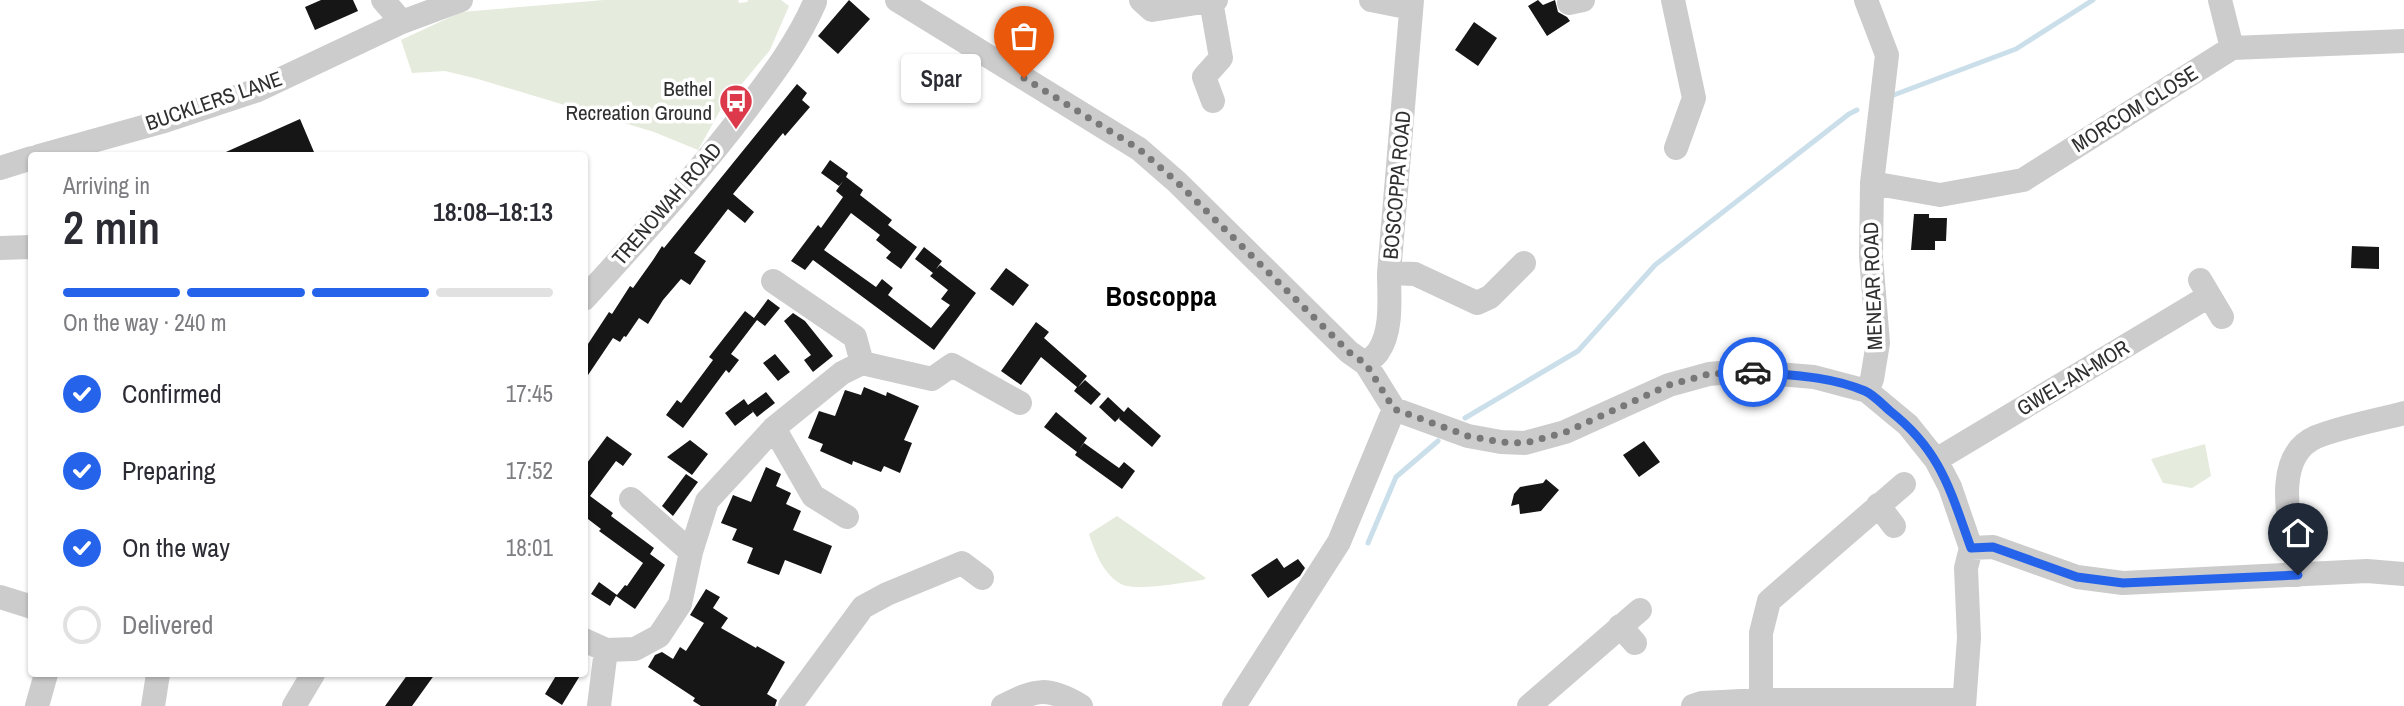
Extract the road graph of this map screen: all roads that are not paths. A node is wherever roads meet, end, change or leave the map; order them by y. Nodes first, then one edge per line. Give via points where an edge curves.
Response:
1 (383, 0) edge
2 (461, 0) edge
3 (897, 0) edge
4 (1141, 0) edge
5 (1214, 0) edge
6 (1371, 0) edge
7 (1673, 0) edge
8 (1866, 0) edge
9 (2220, 0) edge
10 (815, 1) edge
11 (1412, 4) edge
12 (402, 22) junction
13 (2404, 41) edge
14 (2232, 48) junction
15 (1213, 102) dead end
16 (1676, 148) dead end
17 (53, 152) edge
18 (28, 159) edge
19 (0, 168) edge
20 (1872, 183) junction
21 (28, 247) edge
22 (0, 248) edge
23 (1524, 263) dead end
24 (1390, 273) junction
25 (773, 281) dead end
26 (588, 295) edge
27 (2211, 298) dead end
28 (862, 363) junction
29 (1366, 364) junction
30 (1867, 391) junction
31 (1020, 403) dead end
32 (1394, 409) junction
33 (2404, 413) edge
34 (774, 428) junction
35 (1936, 460) junction
36 (1904, 484) dead end
37 (631, 499) dead end
38 (1878, 505) junction
39 (847, 517) dead end
40 (1894, 526) dead end
41 (1971, 548) junction
42 (691, 552) junction
43 (2404, 574) edge
44 (2298, 575) junction
45 (982, 578) dead end
46 (0, 597) edge
47 (28, 606) edge
48 (1640, 610) dead end
49 (595, 645) edge
50 (45, 677) edge
51 (158, 677) edge
52 (311, 677) edge
53 (1761, 700) junction
54 (1823, 703) edge
55 (1964, 703) edge
56 (37, 706) edge
57 (153, 706) edge
58 (294, 706) edge
59 (599, 706) edge
60 (790, 706) edge
61 (1003, 706) edge
62 (1081, 706) edge
63 (1234, 706) edge
64 (1529, 706) edge
65 (1693, 706) edge

1 - 12 street
2 - 12 street, BUCKLERS LANE
3 - 29 street via 1139,149
4 - 5 street via 1152,10
5 - 15 street via 1221,58 1204,77
6 - 11 street
7 - 16 street via 1694,99
8 - 20 street, MENEAR ROAD via 1887,55
9 - 14 street
10 - 26 street, TRENOWAH ROAD via 786,57 709,159
11 - 24 street, BOSCOPPA ROAD
12 - 17 street, BUCKLERS LANE via 258,90
13 - 14 street, MORCOM CLOSE
14 - 20 street, MORCOM CLOSE via 2023,180 1940,195
18 - 19 street
20 - 30 street, MENEAR ROAD via 1871,257 1878,343
21 - 22 street
23 - 24 street via 1490,297 1477,303 1415,274
24 - 29 street, BOSCOPPA ROAD via 1385,338
25 - 28 street via 855,337
27 - 35 street, GWEL-AN-MOR
28 - 31 street via 932,380 952,365
28 - 34 street via 842,373
29 - 32 street
30 - 32 street via 1814,377 1742,371 1709,374 1669,385 1566,432 1525,443 1468,436
30 - 35 street via 1908,425
32 - 63 street via 1339,541
33 - 44 street via 2315,438 2296,451 2287,475 2287,494
34 - 39 street via 813,496
34 - 42 street via 707,501
35 - 41 street
36 - 38 street
37 - 42 street
38 - 40 street
38 - 53 street via 1769,601 1761,633
41 - 44 street via 1993,547 2077,577 2123,583
41 - 55 street via 1966,568 1969,638
42 - 49 street via 680,604 659,636 635,649
43 - 44 street
45 - 60 street via 962,563 863,607
46 - 47 street
48 - 64 street via 1627,634
49 - 59 street
50 - 56 street
51 - 57 street
52 - 58 street
53 - 54 street
53 - 65 street
54 - 55 street
61 - 62 street via 1030,692 1062,694

